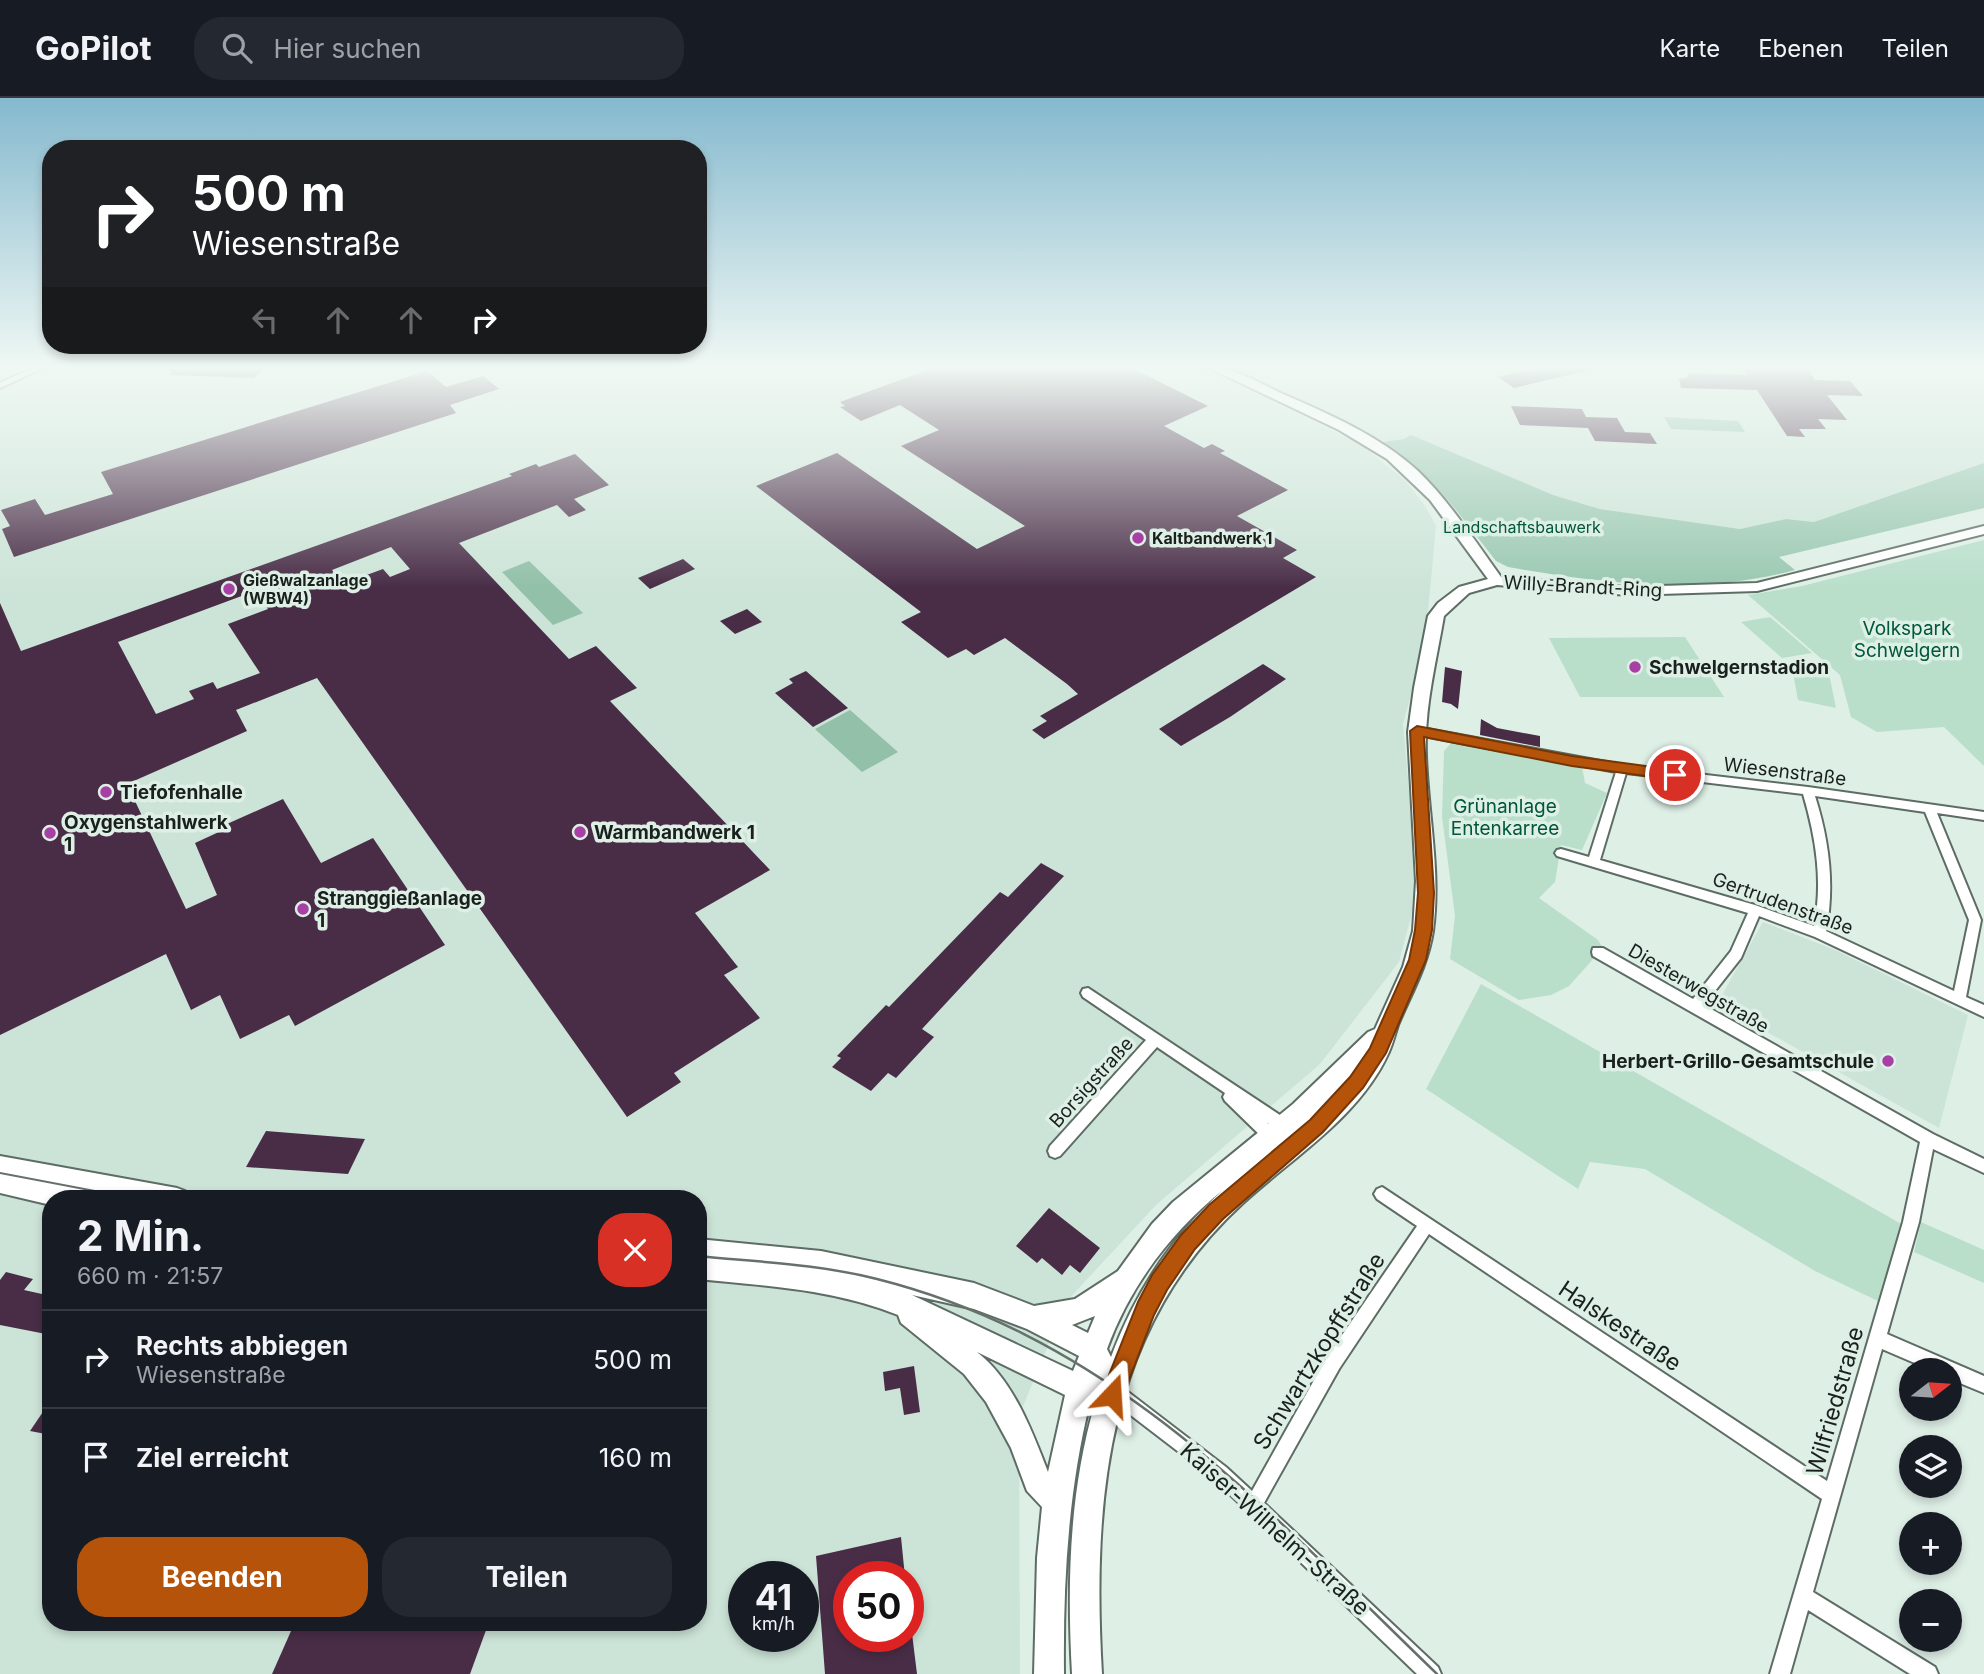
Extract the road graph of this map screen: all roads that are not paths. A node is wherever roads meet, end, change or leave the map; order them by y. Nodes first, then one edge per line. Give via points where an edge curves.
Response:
1 (1365, 441) edge
2 (1984, 530) edge
3 (1497, 581) junction
4 (1417, 731) junction
5 (1622, 769) junction
6 (1808, 791) junction
7 (1929, 808) junction
8 (1984, 816) edge
9 (1561, 853) dead end
10 (1593, 862) junction
11 (1755, 910) junction
12 (1978, 912) edge
13 (1819, 933) junction
14 (1598, 952) dead end
15 (1088, 993) dead end
16 (1959, 1000) junction
17 (1694, 1008) junction
18 (1984, 1011) edge
19 (1156, 1039) junction
20 (1284, 1135) junction
21 (1928, 1139) junction
22 (1055, 1151) dead end
23 (1984, 1166) edge
24 (0, 1167) edge
25 (0, 1182) edge
26 (127, 1190) edge
27 (42, 1192) edge
28 (1382, 1194) dead end
29 (1427, 1224) junction
30 (707, 1253) edge
31 (707, 1267) edge
32 (801, 1269) junction
33 (1130, 1277) junction
34 (896, 1304) junction
35 (1034, 1319) junction
36 (1878, 1339) junction
37 (1094, 1350) junction
38 (1984, 1385) edge
39 (1079, 1388) junction
40 (1113, 1391) junction
41 (1833, 1496) junction
42 (1057, 1503) junction
43 (1254, 1504) junction
44 (1802, 1596) junction
45 (1049, 1674) edge
46 (1087, 1674) edge
47 (1431, 1674) edge
48 (1780, 1674) edge
49 (1928, 1674) edge

1 - 3 main road via 1426,487
2 - 3 main road, Willy-Brandt-Ring via 1757,587 1628,591
3 - 4 main road, Willy-Brandt-Ring via 1464,590 1436,616
4 - 5 street, Wiesenstraße
4 - 20 main road, Willy-Brandt-Ring via 1426,893 1417,960 1388,1024
5 - 6 street, Wiesenstraße
5 - 10 street
6 - 7 street, Wiesenstraße
6 - 13 street via 1825,862 1825,913
7 - 8 street, Wiesenstraße
7 - 12 street
9 - 10 street, Gertrudenstraße
10 - 11 street, Gertrudenstraße
11 - 13 street, Gertrudenstraße
11 - 17 street via 1735,954
12 - 16 street
13 - 16 street, Gertrudenstraße
14 - 17 street, Diesterwegstraße
15 - 19 street, Borsigstraße
16 - 18 street, Gertrudenstraße
17 - 21 street, Diesterwegstraße
19 - 20 street, Borsigstraße
19 - 22 street, Borsigstraße
20 - 33 main road, Willy-Brandt-Ring via 1199,1196 1161,1231
20 - 40 main road, Willy-Brandt-Ring via 1188,1242 1155,1292
21 - 23 street
21 - 36 street, Wilfriedstraße via 1911,1222
24 - 26 main road
25 - 27 main road
28 - 29 street, Halskestraße
29 - 41 street, Halskestraße
29 - 43 street, Schwartzkopffstraße via 1333,1363
30 - 32 main road
31 - 32 main road
32 - 34 main road
32 - 35 main road via 876,1273 974,1296
33 - 35 main road via 1080,1311
33 - 37 main road, Willy-Brandt-Ring
34 - 39 main road via 922,1311
34 - 42 main road via 973,1365 1022,1441 1037,1481
35 - 37 main road
36 - 38 street
36 - 41 street, Wilfriedstraße
37 - 39 main road, Willy-Brandt-Ring
37 - 40 main road, Kaiser-Wilhelm-Straße
39 - 40 main road
39 - 42 main road, Willy-Brandt-Ring
40 - 43 street, Kaiser-Wilhelm-Straße
40 - 46 main road, Willy-Brandt-Ring via 1098,1437 1087,1509
41 - 44 street, Wilfriedstraße
42 - 45 main road, Willy-Brandt-Ring via 1048,1604
43 - 47 street, Kaiser-Wilhelm-Straße
44 - 48 street, Wilfriedstraße
44 - 49 street

